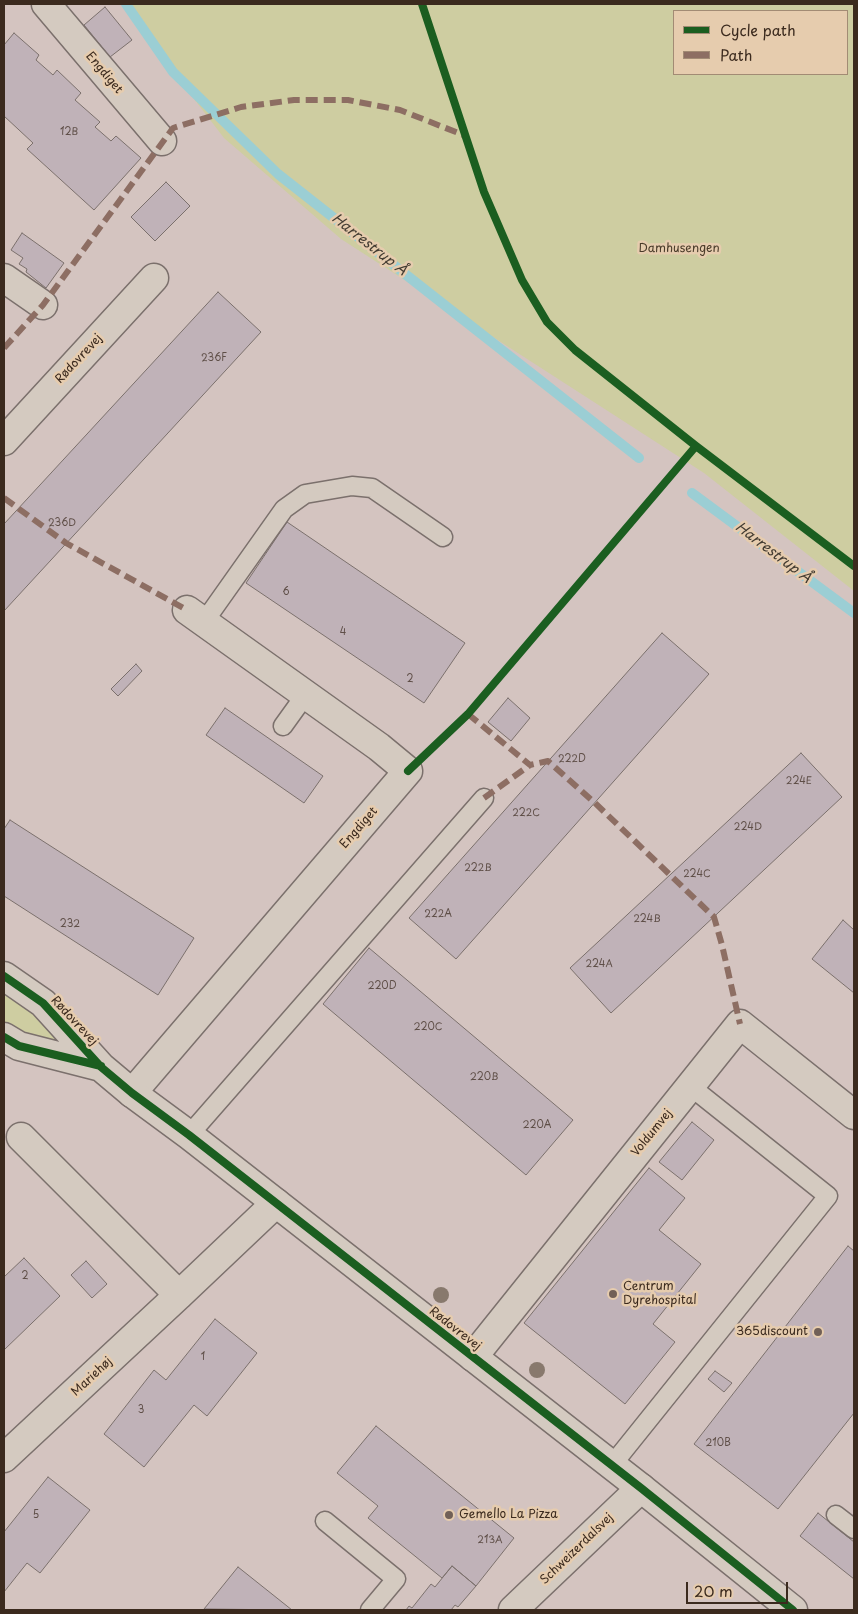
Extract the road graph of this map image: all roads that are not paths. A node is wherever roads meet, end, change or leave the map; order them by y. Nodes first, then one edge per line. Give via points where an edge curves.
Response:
1 (46, 4) edge
2 (162, 141) dead end
3 (4, 278) edge
4 (154, 278) dead end
5 (43, 305) dead end
6 (4, 441) edge
7 (443, 537) dead end
8 (196, 616) joint
9 (306, 694) junction
10 (283, 726) dead end
11 (484, 798) dead end
12 (4, 976) edge
13 (4, 1037) edge
14 (101, 1066) junction
15 (690, 1086) junction
16 (132, 1093) junction
17 (854, 1115) edge
18 (189, 1135) junction
19 (21, 1137) dead end
20 (276, 1203) junction
21 (180, 1295) junction
22 (473, 1357) junction
23 (4, 1458) edge
24 (612, 1465) junction
25 (641, 1488) junction
26 (836, 1515) dead end
27 (325, 1521) dead end
28 (854, 1529) edge
29 (370, 1610) edge
30 (513, 1610) edge
31 (793, 1610) edge

1 - 2 street, Engdiget
3 - 5 street
4 - 6 street, Rødovrevej
7 - 8 lane via 372,488 352,486 305,494 284,509
8 - 9 street, Engdiget
9 - 10 lane
9 - 16 street, Engdiget via 408,771
11 - 18 lane
12 - 14 street, Rødovrevej via 43,1003
13 - 14 street, Rødovrevej via 19,1046
14 - 16 street, Rødovrevej
15 - 17 street, Voldumvej via 740,1024
15 - 22 street, Voldumvej
15 - 24 lane via 828,1196
16 - 18 street, Rødovrevej
18 - 20 street, Rødovrevej
19 - 21 street
20 - 21 street, Mariehøj
20 - 22 street, Rødovrevej
21 - 23 street, Mariehøj
22 - 24 street, Rødovrevej
24 - 25 street, Rødovrevej
25 - 30 street, Schweizerdalsvej
25 - 31 street, Rødovrevej
26 - 28 lane
27 - 29 lane via 396,1579

